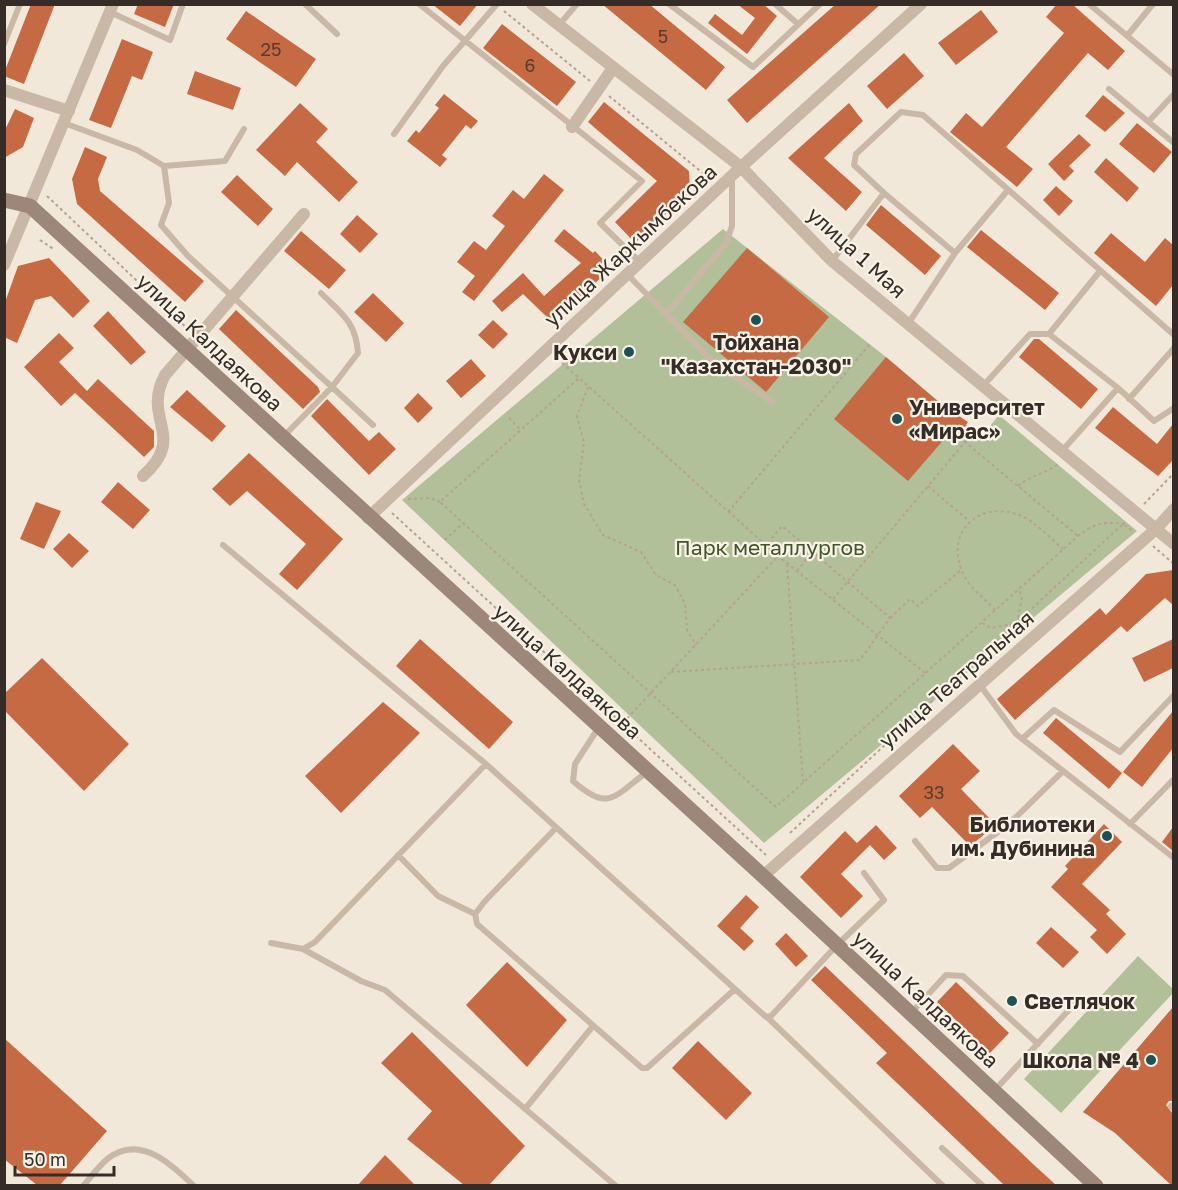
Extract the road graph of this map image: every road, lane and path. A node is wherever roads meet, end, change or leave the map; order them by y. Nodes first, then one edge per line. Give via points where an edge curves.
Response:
1 (20, 4) edge
2 (183, 4) edge
3 (305, 4) edge
4 (419, 4) edge
5 (532, 4) edge
6 (577, 4) edge
7 (669, 4) edge
8 (775, 4) edge
9 (820, 4) edge
10 (921, 4) edge
11 (1089, 4) edge
12 (1153, 4) edge
13 (497, 5) edge
14 (111, 8) edge
15 (798, 24) junction
16 (558, 26) junction
17 (337, 34) dead end
18 (1127, 36) junction
19 (465, 40) junction
20 (4, 44) edge
21 (613, 68) junction
22 (1173, 75) edge
23 (599, 88) junction
24 (1109, 89) dead end
25 (4, 90) edge
26 (1173, 94) edge
27 (66, 117) junction
28 (1149, 121) junction
29 (572, 126) junction
30 (244, 129) dead end
31 (394, 134) dead end
32 (1173, 143) edge
33 (164, 166) junction
34 (737, 172) junction
35 (703, 186) dead end
36 (51, 187) dead end
37 (1008, 190) junction
38 (884, 193) junction
39 (4, 200) edge
40 (30, 206) junction
41 (304, 214) dead end
42 (955, 253) junction
43 (832, 261) junction
44 (640, 262) junction
45 (4, 265) edge
46 (1100, 271) junction
47 (627, 274) junction
48 (321, 293) dead end
49 (234, 296) junction
50 (666, 314) junction
51 (907, 324) junction
52 (1049, 334) junction
53 (1173, 335) edge
54 (192, 344) junction
55 (870, 345) dead end
56 (1173, 348) edge
57 (562, 363) dead end
58 (232, 370) dead end
59 (579, 378) junction
60 (983, 386) junction
61 (332, 387) junction
62 (589, 387) junction
63 (1118, 388) junction
64 (1129, 399) junction
65 (772, 402) dead end
66 (1173, 408) edge
67 (508, 418) dead end
68 (373, 425) dead end
69 (521, 430) junction
70 (975, 431) dead end
71 (283, 438) junction
72 (965, 442) junction
73 (1060, 458) junction
74 (143, 476) dead end
75 (928, 486) junction
76 (1018, 486) junction
77 (402, 500) dead end
78 (440, 502) junction
79 (383, 504) junction
80 (1173, 509) edge
81 (728, 512) junction
82 (368, 518) junction
83 (969, 521) junction
84 (463, 523) junction
85 (1156, 529) junction
86 (1173, 534) edge
87 (445, 540) dead end
88 (1144, 540) junction
89 (1173, 544) edge
90 (223, 545) dead end
91 (766, 545) junction
92 (1063, 549) junction
93 (812, 552) junction
94 (778, 556) junction
95 (787, 564) junction
96 (1173, 564) edge
97 (961, 570) junction
98 (796, 571) junction
99 (847, 583) junction
100 (1019, 590) junction
101 (832, 600) junction
102 (995, 610) junction
103 (890, 618) junction
104 (982, 623) junction
105 (1017, 623) junction
106 (878, 635) junction
107 (696, 645) junction
108 (793, 664) junction
109 (671, 672) junction
110 (925, 673) junction
111 (980, 685) junction
112 (651, 694) junction
113 (1173, 695) edge
114 (622, 723) junction
115 (599, 727) junction
116 (1022, 739) junction
117 (486, 764) junction
118 (1063, 771) junction
119 (648, 772) junction
120 (1173, 779) edge
121 (803, 782) junction
122 (1130, 824) junction
123 (556, 828) junction
124 (784, 839) dead end
125 (915, 841) dead end
126 (398, 855) junction
127 (767, 855) dead end
128 (1173, 858) edge
129 (864, 873) dead end
130 (763, 876) junction
131 (476, 914) junction
132 (271, 943) dead end
133 (837, 945) junction
134 (303, 949) junction
135 (735, 989) junction
136 (1079, 999) dead end
137 (910, 1013) junction
138 (767, 1017) junction
139 (593, 1026) junction
140 (1038, 1044) junction
141 (994, 1091) junction
142 (525, 1109) junction
143 (942, 1148) dead end
144 (83, 1185) edge
145 (194, 1185) edge
146 (616, 1185) edge
147 (943, 1185) edge
148 (983, 1185) edge
149 (1096, 1185) edge

1 - 20 lane
2 - 14 lane via 170,40
3 - 17 lane
4 - 19 lane
5 - 16 street, улица 1 Мая
6 - 16 lane
7 - 15 lane via 753,67
8 - 15 lane
9 - 15 lane
10 - 34 street, улица Жаркымбекова
11 - 18 lane
12 - 18 lane
13 - 19 lane
13 - 23 path
14 - 27 street
16 - 21 street, улица 1 Мая
18 - 22 lane
19 - 29 lane
19 - 31 lane
21 - 23 street
21 - 34 street, улица 1 Мая
23 - 29 street
23 - 35 path via 711,178
24 - 28 lane
25 - 27 street
26 - 28 lane
27 - 33 lane
27 - 40 street
28 - 32 lane
29 - 44 lane via 642,181 600,223
30 - 33 lane via 225,161
33 - 49 lane via 169,203 161,225 188,256
34 - 43 street, улица 1 Мая
34 - 44 street, улица Жаркымбекова
34 - 50 lane via 732,226 726,243
36 - 54 path via 47,197
37 - 38 lane via 923,115 901,112 856,154 854,165
37 - 42 lane
37 - 46 lane
38 - 42 lane
38 - 43 lane
39 - 40 street, улица Калдаякова
40 - 45 street
40 - 54 street, улица Калдаякова
41 - 49 street
42 - 51 lane
43 - 51 street, улица 1 Мая
44 - 47 street, улица Жаркымбекова
46 - 52 lane
46 - 53 lane
47 - 50 lane
47 - 79 street, улица Жаркымбекова
48 - 61 lane via 351,323 357,335 358,353
49 - 54 street
49 - 61 lane
50 - 65 lane via 713,362
51 - 60 street, улица 1 Мая
52 - 60 lane via 1030,334
52 - 63 lane
54 - 58 path
54 - 71 street, улица Калдаякова
54 - 74 street via 158,388 163,451 159,462
55 - 81 path
56 - 64 lane
57 - 59 path
59 - 62 path
59 - 69 path
60 - 73 street, улица 1 Мая
61 - 68 lane
61 - 71 lane
62 - 81 path
62 - 107 path via 577,416 584,443 579,465 584,504 603,535 641,552 656,575 675,585 685,603 687,630
63 - 64 lane
63 - 73 lane
64 - 66 lane via 1154,421
67 - 69 path
69 - 78 path
70 - 72 path
71 - 82 street, улица Калдаякова
72 - 75 path
72 - 76 path
73 - 76 path via 1050,470 1029,477
73 - 85 street, улица 1 Мая
75 - 83 path
75 - 99 path
76 - 92 path via 1078,536
77 - 78 path via 430,498
78 - 84 path
79 - 82 street, улица Жаркымбекова
79 - 114 path
80 - 85 street, улица Театральная
81 - 91 path
82 - 115 street, улица Калдаякова
83 - 92 path via 978,515 1007,511 1022,516
83 - 97 path via 959,545
84 - 87 path
84 - 112 path
85 - 86 street, улица 1 Мая
85 - 88 street, улица Театральная
85 - 89 street, улица 1 Мая
88 - 96 path
88 - 105 path via 1123,524
88 - 111 street, улица Театральная
90 - 117 lane
91 - 93 path via 782,526
91 - 94 path
92 - 100 path
93 - 98 path
93 - 99 path
94 - 95 path
94 - 107 path
95 - 98 path
95 - 108 path
97 - 102 path
97 - 103 path via 918,606 910,598
98 - 101 path
99 - 101 path
99 - 103 path
100 - 102 path
100 - 105 path via 1022,597
101 - 106 path
102 - 104 path
103 - 106 path
104 - 105 path via 991,628
104 - 110 path
105 - 124 path
106 - 108 path via 860,660
106 - 110 path
107 - 109 path
108 - 109 path
108 - 121 path
109 - 112 path
110 - 121 path
111 - 116 lane
111 - 130 street, улица Театральная
112 - 114 path
112 - 121 path via 776,807
113 - 116 lane via 1120,752 1054,710
114 - 127 path
115 - 119 street, улица Калдаякова
115 - 119 lane via 575,764 573,781 590,796 603,800 612,798
116 - 118 lane
117 - 123 lane
117 - 126 lane
118 - 122 lane
118 - 125 lane via 1010,823 949,868 937,868
119 - 130 street, улица Калдаякова
120 - 122 lane
122 - 128 lane
123 - 131 lane
123 - 135 lane
126 - 131 lane via 438,896
126 - 134 lane via 315,942
129 - 133 lane via 884,900
130 - 133 street, улица Калдаякова
131 - 139 lane via 477,924
132 - 134 lane
133 - 137 street, улица Калдаякова
133 - 138 lane
134 - 142 lane via 385,990
135 - 138 lane
135 - 139 lane via 644,1069
136 - 140 lane
137 - 140 lane via 946,975 963,976
137 - 141 street, улица Калдаякова
138 - 147 lane
139 - 142 lane
140 - 141 lane
141 - 149 street, улица Калдаякова
142 - 146 lane
143 - 148 lane
144 - 145 lane via 113,1155 138,1149 166,1160

